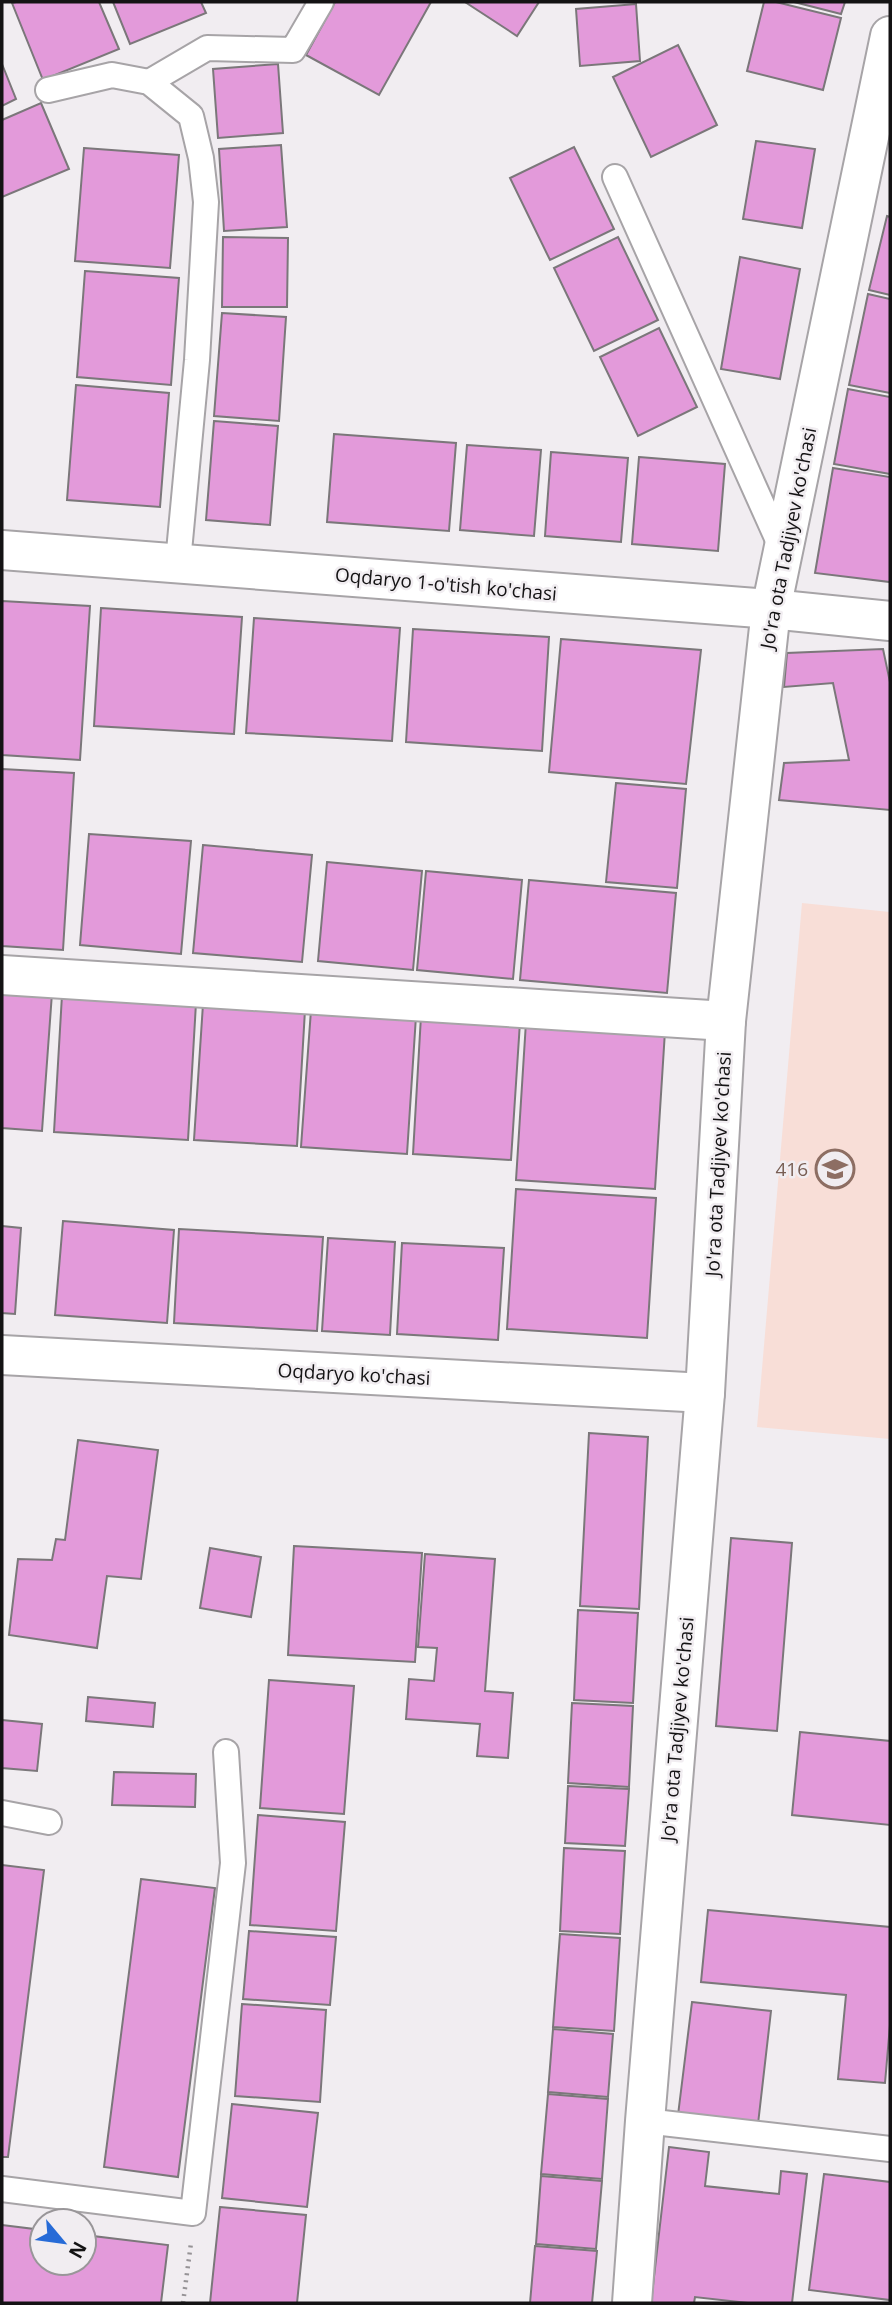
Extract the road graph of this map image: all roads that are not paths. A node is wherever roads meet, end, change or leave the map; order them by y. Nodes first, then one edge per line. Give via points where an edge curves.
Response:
1 (321, 2) edge
2 (890, 36) edge
3 (149, 82) junction
4 (48, 90) dead end
5 (615, 177) dead end
6 (2, 550) edge
7 (783, 550) junction
8 (178, 562) junction
9 (771, 609) junction
10 (890, 621) edge
11 (2, 975) edge
12 (726, 1021) junction
13 (2, 1355) edge
14 (705, 1393) junction
15 (226, 1752) dead end
16 (2, 1813) edge
17 (49, 1822) dead end
18 (645, 2121) junction
19 (890, 2149) edge
20 (2, 2189) edge
21 (632, 2303) edge

1 - 3 lane via 293,50 207,48
2 - 7 street, Jo'ra ota Tadjiyev ko'chasi
3 - 4 lane via 112,75
3 - 8 lane via 191,116 206,202
5 - 7 lane
6 - 8 street, Oqdaryo 1-o'tish ko'chasi
7 - 9 street, Jo'ra ota Tadjiyev ko'chasi
8 - 9 street, Oqdaryo 1-o'tish ko'chasi
9 - 10 street, Oqdaryo 1-o'tish ko'chasi
9 - 12 street, Jo'ra ota Tadjiyev ko'chasi
11 - 12 street
12 - 14 street, Jo'ra ota Tadjiyev ko'chasi
13 - 14 street, Oqdaryo ko'chasi
14 - 18 street, Jo'ra ota Tadjiyev ko'chasi
15 - 20 lane via 233,1863 193,2213
16 - 17 lane
18 - 19 lane
18 - 21 street, Jo'ra ota Tadjiyev ko'chasi

